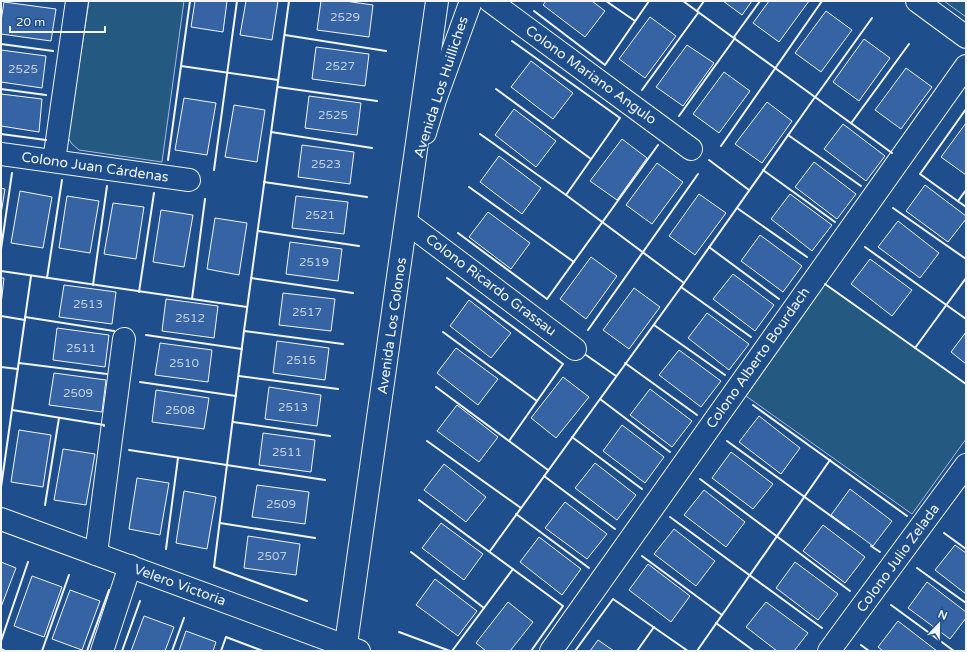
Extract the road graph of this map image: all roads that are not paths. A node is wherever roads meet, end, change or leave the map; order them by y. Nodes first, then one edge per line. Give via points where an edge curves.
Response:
1 (77, 1) edge
2 (437, 1) edge
3 (471, 1) edge
4 (490, 1) edge
5 (917, 1) edge
6 (966, 37) edge
7 (966, 66) edge
8 (691, 149) dead end
9 (1, 154) edge
10 (54, 161) junction
11 (413, 173) junction
12 (189, 180) dead end
13 (406, 222) junction
14 (124, 340) dead end
15 (575, 349) dead end
16 (966, 465) edge
17 (1, 519) edge
18 (96, 554) junction
19 (130, 566) junction
20 (350, 649) edge
21 (102, 651) edge
22 (551, 651) edge
23 (830, 651) edge

1 - 10 street
2 - 11 street, Avenida Los Colonos
3 - 11 street, Avenida Los Huilliches via 435,100
4 - 8 street, Colono Mariano Angulo
5 - 6 street
7 - 22 street, Colono Alberto Bourdach
9 - 10 street, Colono Juan Cárdenas
10 - 12 street, Colono Juan Cárdenas
11 - 13 street, Avenida Los Colonos
13 - 15 street, Colono Ricardo Grassau
13 - 20 street, Avenida Los Colonos
14 - 18 street
16 - 23 street, Colono Julio Zelada
17 - 18 street, Velero Victoria
18 - 19 street, Velero Victoria
19 - 20 street, Velero Victoria
19 - 21 street

